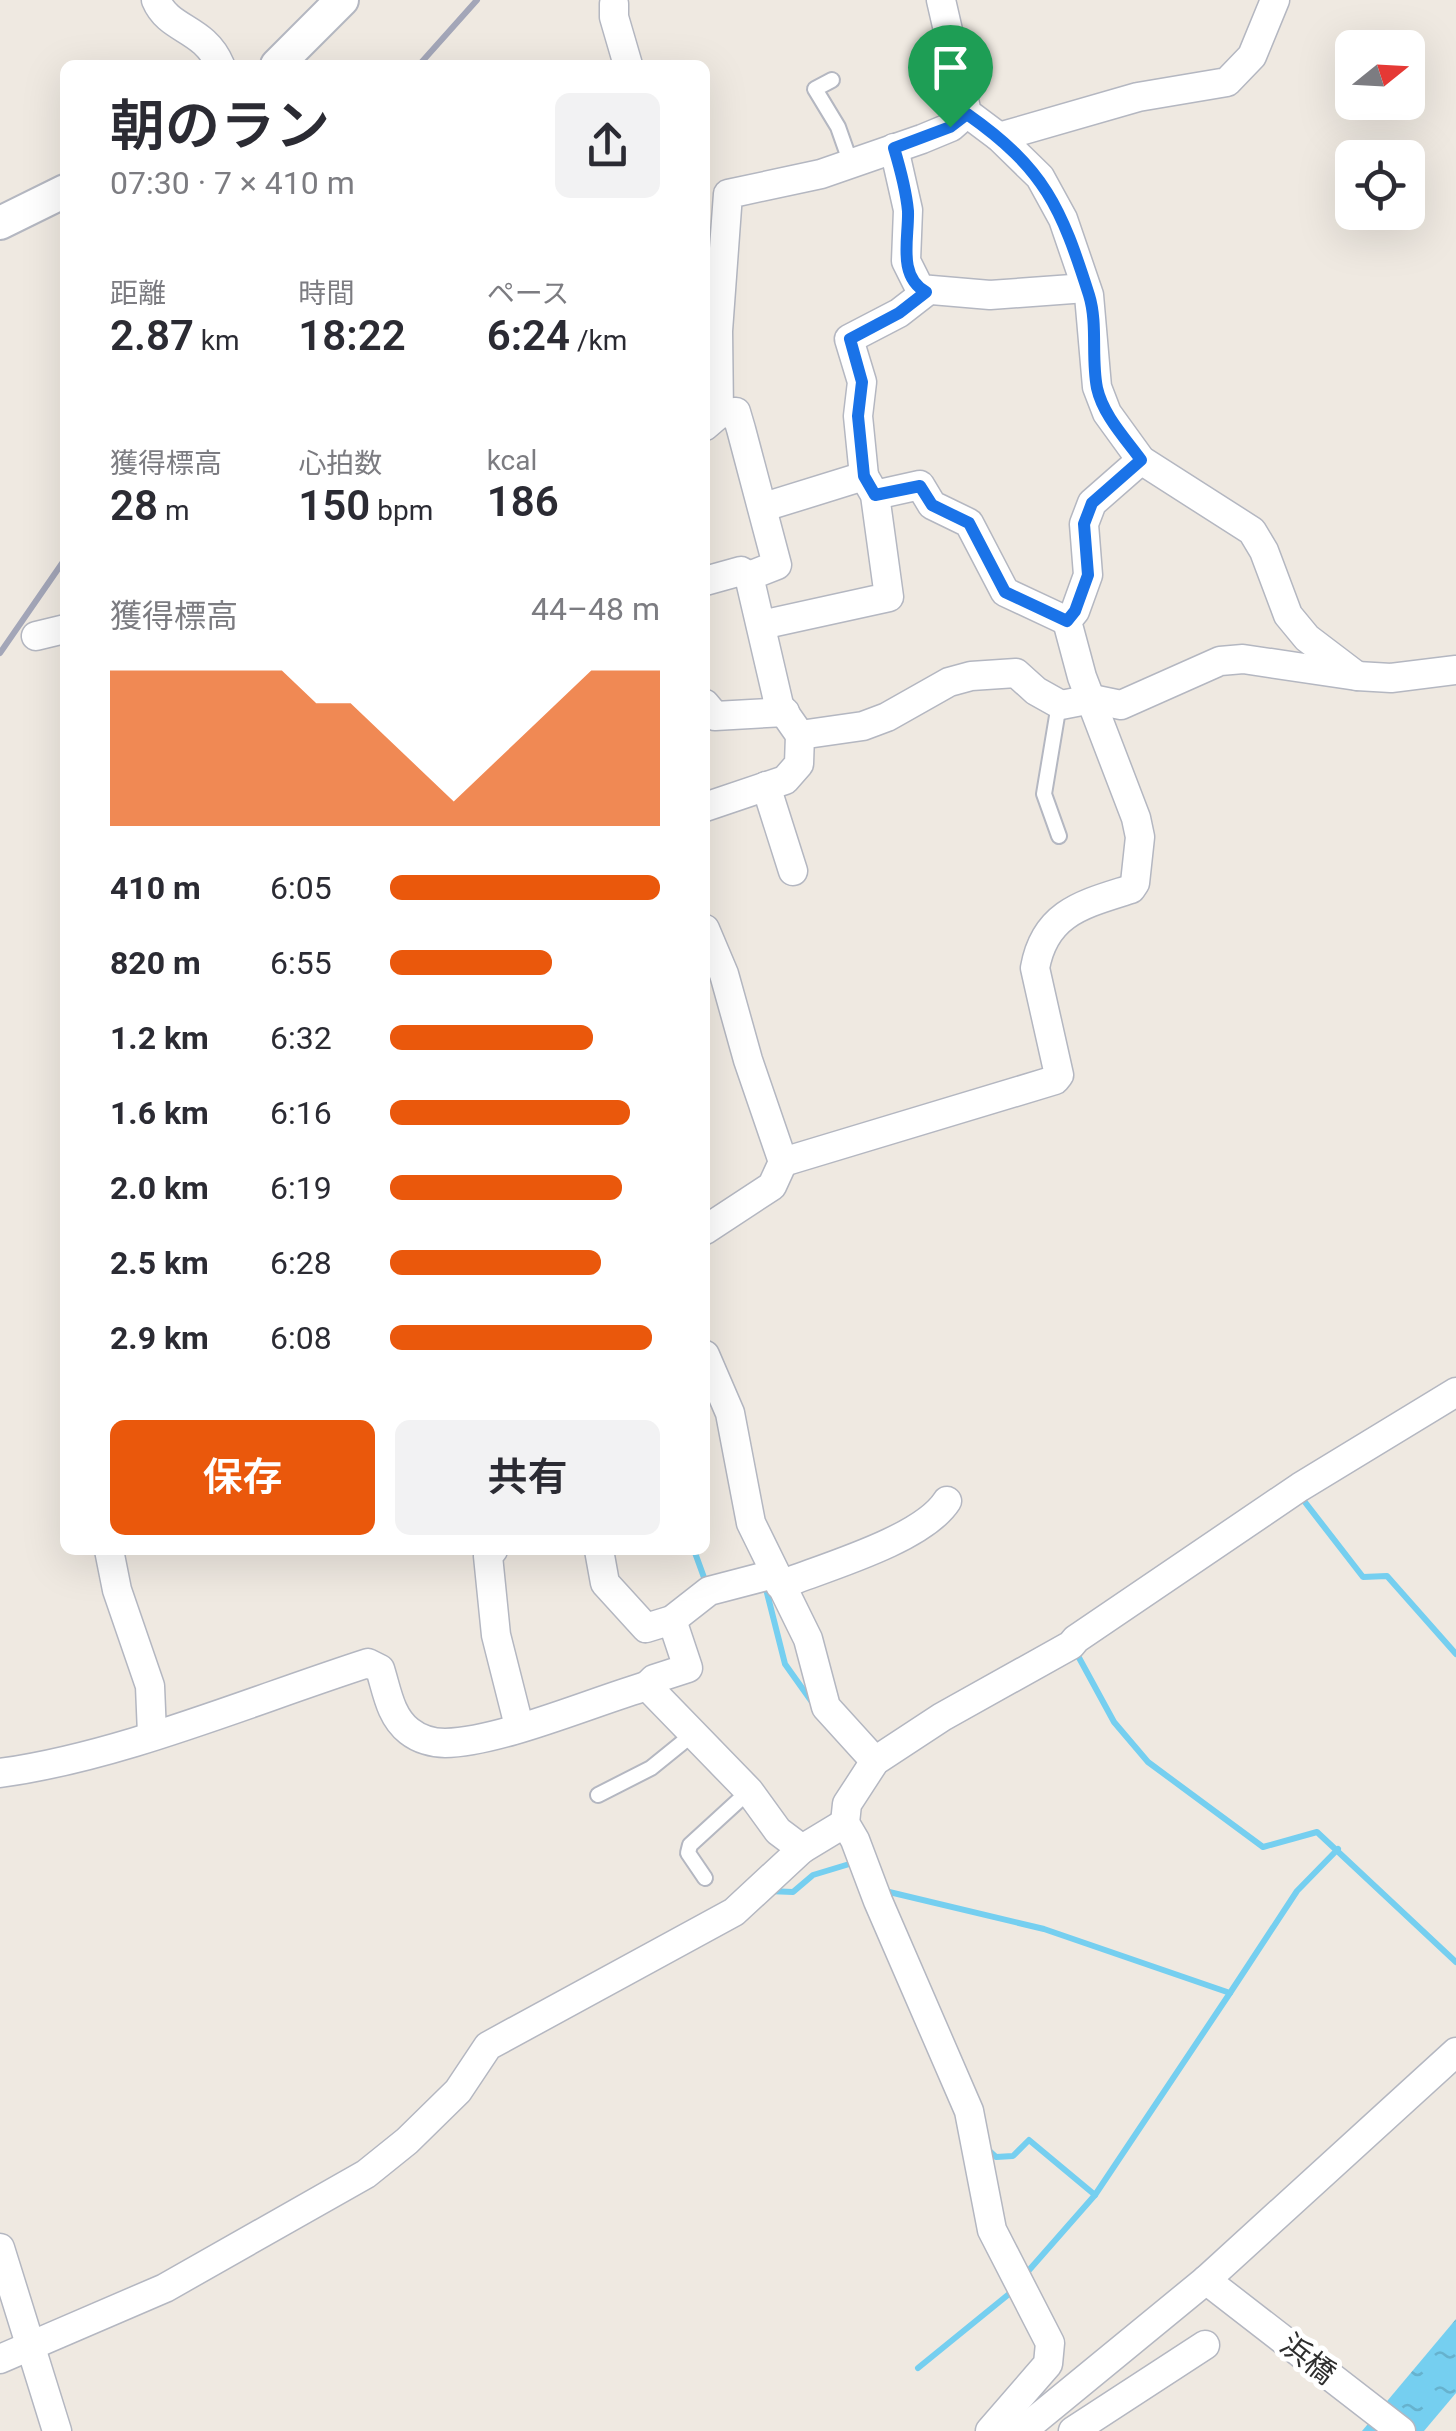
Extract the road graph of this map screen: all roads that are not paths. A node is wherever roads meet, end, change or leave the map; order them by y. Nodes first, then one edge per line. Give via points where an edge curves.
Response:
1 (156, 0) edge
2 (342, 0) edge
3 (940, 0) edge
4 (1275, 0) edge
5 (616, 2) edge
6 (217, 60) edge
7 (282, 60) edge
8 (627, 60) edge
9 (832, 80) dead end
10 (967, 114) junction
11 (999, 137) junction
12 (894, 148) junction
13 (850, 161) junction
14 (717, 192) edge
15 (60, 193) edge
16 (0, 223) edge
17 (1086, 288) junction
18 (926, 292) junction
19 (712, 420) edge
20 (1141, 460) junction
21 (869, 486) junction
22 (764, 507) junction
23 (749, 576) junction
24 (710, 580) edge
25 (1067, 621) junction
26 (761, 625) junction
27 (60, 630) edge
28 (36, 636) dead end
29 (1456, 670) edge
30 (1357, 676) junction
31 (1092, 699) junction
32 (1059, 704) junction
33 (710, 710) edge
34 (792, 724) junction
35 (766, 786) junction
36 (710, 805) edge
37 (1059, 836) dead end
38 (792, 871) dead end
39 (710, 941) edge
40 (783, 1162) junction
41 (710, 1227) edge
42 (710, 1366) edge
43 (1456, 1392) edge
44 (946, 1501) dead end
45 (110, 1555) edge
46 (489, 1555) edge
47 (600, 1555) edge
48 (776, 1579) junction
49 (672, 1620) junction
50 (647, 1686) junction
51 (519, 1726) junction
52 (152, 1734) junction
53 (693, 1734) junction
54 (875, 1761) junction
55 (0, 1773) edge
56 (749, 1790) junction
57 (598, 1795) dead end
58 (844, 1823) junction
59 (802, 1849) junction
60 (704, 1878) dead end
61 (1456, 2052) edge
62 (0, 2248) edge
63 (1211, 2283) junction
64 (1206, 2345) dead end
65 (31, 2346) junction
66 (0, 2359) edge
67 (57, 2431) edge
68 (990, 2431) edge
69 (1022, 2431) edge
70 (1073, 2431) edge
71 (1400, 2431) edge

1 - 6 street via 168,18 206,40
2 - 7 street
3 - 10 street
4 - 11 street via 1252,56 1226,82 1138,96
5 - 8 street
9 - 13 lane via 815,89
10 - 11 street
10 - 12 street
11 - 17 street via 1052,197
12 - 13 street
12 - 18 street via 908,210 906,260
13 - 14 street via 800,180
14 - 19 street
15 - 16 street
17 - 18 street
17 - 20 street via 1101,400
18 - 21 street via 850,339 862,382 858,416
19 - 22 street via 736,412
20 - 25 street via 1092,503 1084,524 1088,575
20 - 30 street via 1252,531 1288,615
21 - 22 street
21 - 25 street via 920,486 932,505 969,523 1005,592
21 - 26 street via 889,597
22 - 23 street via 777,565
23 - 24 street via 741,571
23 - 26 street
25 - 31 street
26 - 34 street via 779,705
27 - 28 street
29 - 30 street
30 - 31 street via 1243,659 1220,662 1121,705
31 - 32 street
31 - 40 street via 1140,837 1131,889 1063,916 1047,932 1038,956 1059,1075
32 - 34 street via 1016,673 994,674 939,686 863,726
32 - 37 lane via 1044,794
33 - 34 street via 715,716
34 - 35 street via 799,764 794,774
35 - 36 street
35 - 38 street
39 - 40 street
40 - 41 street via 772,1186
42 - 48 street via 730,1412 751,1524
43 - 54 street via 1300,1487 1071,1645
44 - 48 street via 935,1516 891,1541
45 - 52 street via 150,1686
46 - 51 street via 496,1634
47 - 49 street via 605,1582 646,1628
48 - 49 street via 709,1591
48 - 54 street via 814,1655 829,1714
49 - 50 street via 688,1668
50 - 51 street
50 - 53 street
51 - 52 street via 443,1743 418,1736 400,1722 380,1669 368,1663
52 - 55 street
53 - 56 street
53 - 57 lane via 650,1768
54 - 58 street via 847,1804
56 - 59 street via 778,1832
56 - 60 lane via 690,1845
58 - 59 street
58 - 68 street via 970,2112 992,2230 1050,2343 1048,2364
59 - 65 street via 734,1912 488,2046 458,2091 366,2174 165,2288
61 - 63 street
62 - 65 street
63 - 69 street
63 - 71 street, 浜橋
64 - 70 street
65 - 66 street
65 - 67 street

